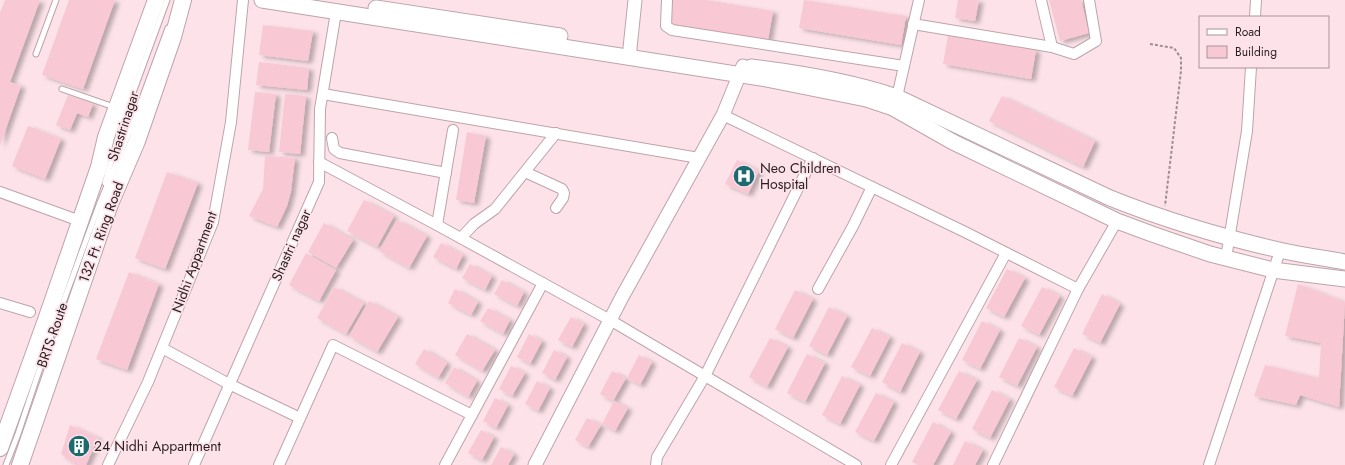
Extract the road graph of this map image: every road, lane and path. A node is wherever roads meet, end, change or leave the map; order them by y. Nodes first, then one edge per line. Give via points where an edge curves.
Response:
1 (56, 0) edge
2 (156, 0) edge
3 (168, 0) edge
4 (183, 0) edge
5 (243, 0) edge
6 (262, 0) edge
7 (326, 0) edge
8 (635, 0) edge
9 (667, 0) edge
10 (919, 0) edge
11 (1041, 0) edge
12 (1089, 0) edge
13 (1256, 0) edge
14 (336, 12) junction
15 (1255, 16) edge
16 (913, 24) junction
17 (168, 26) dead end
18 (1150, 44) dead end
19 (1052, 48) junction
20 (630, 53) junction
21 (36, 54) dead end
22 (904, 66) junction
23 (1251, 68) edge
24 (741, 70) junction
25 (62, 88) dead end
26 (323, 94) junction
27 (897, 97) junction
28 (117, 108) junction
29 (723, 115) junction
30 (453, 130) dead end
31 (556, 133) junction
32 (332, 138) dead end
33 (699, 158) junction
34 (812, 158) junction
35 (319, 162) junction
36 (525, 172) junction
37 (446, 173) junction
38 (872, 187) junction
39 (0, 192) edge
40 (99, 205) junction
41 (556, 208) dead end
42 (1164, 218) junction
43 (80, 220) junction
44 (1117, 221) junction
45 (437, 225) junction
46 (1229, 237) junction
47 (461, 238) junction
48 (1280, 251) junction
49 (1006, 253) junction
50 (1226, 258) junction
51 (1345, 262) edge
52 (1273, 270) junction
53 (1345, 279) edge
54 (543, 283) junction
55 (818, 289) dead end
56 (1078, 289) junction
57 (0, 302) edge
58 (30, 312) dead end
59 (610, 320) junction
60 (162, 348) junction
61 (704, 376) junction
62 (229, 384) junction
63 (472, 415) junction
64 (300, 418) junction
65 (0, 448) edge
66 (6, 465) edge
67 (20, 465) edge
68 (108, 465) edge
69 (194, 465) edge
70 (280, 465) edge
71 (445, 465) edge
72 (535, 465) edge
73 (656, 465) edge
74 (856, 465) edge
75 (891, 465) edge
76 (993, 465) edge
77 (1209, 465) edge

1 - 21 lane
2 - 28 main road, 132 Ft. Ring Road
3 - 40 lane, Shastrinagar via 123,120
4 - 67 main road, 132 Ft. Ring Road via 140,134 110,204
5 - 60 street, Nidhi Appartment via 231,122 213,222
6 - 14 main road
7 - 20 main road
8 - 20 street
9 - 22 street via 666,26 672,30
10 - 16 street
11 - 19 street
12 - 19 street via 1096,40 1074,54
13 - 15 street
14 - 20 main road
14 - 26 street, Shastri nagar
16 - 19 street
16 - 22 street
17 - 40 lane, Shastrinagar via 133,123
18 - 42 path via 1174,48 1181,58
20 - 24 main road
22 - 27 street
23 - 46 street via 1247,131
24 - 27 main road via 785,72 868,88
24 - 29 street
24 - 44 main road via 866,99 893,108 953,142
25 - 28 lane
26 - 31 street
26 - 35 street, Shastri nagar via 320,109
27 - 42 main road via 1110,198
28 - 43 main road, 132 Ft. Ring Road
29 - 33 street
29 - 34 street
30 - 37 street
31 - 33 street
31 - 36 street
32 - 37 street via 334,149 340,153
33 - 59 street
34 - 38 street
34 - 61 street
35 - 45 street
35 - 62 street, Shastri nagar via 319,182
36 - 41 street via 562,189 563,198
36 - 47 street via 495,209 474,224
37 - 45 street
38 - 49 street
38 - 55 street
39 - 43 street
40 - 66 lane, BRTS Route
42 - 46 main road
43 - 65 main road, 132 Ft. Ring Road
44 - 50 main road
44 - 56 street
45 - 47 street
46 - 48 main road
46 - 50 street
47 - 54 street
48 - 51 main road
48 - 52 street
49 - 56 street
49 - 75 street
50 - 52 main road
52 - 53 main road
52 - 77 street
54 - 59 street
54 - 63 street
56 - 76 street
57 - 58 street
59 - 61 street
59 - 72 street
60 - 62 street
60 - 68 street, Nidhi Appartment
61 - 73 street via 657,457
61 - 74 street
62 - 64 street
62 - 69 street, Shastri nagar
63 - 64 street via 333,345
63 - 71 street
64 - 70 street

